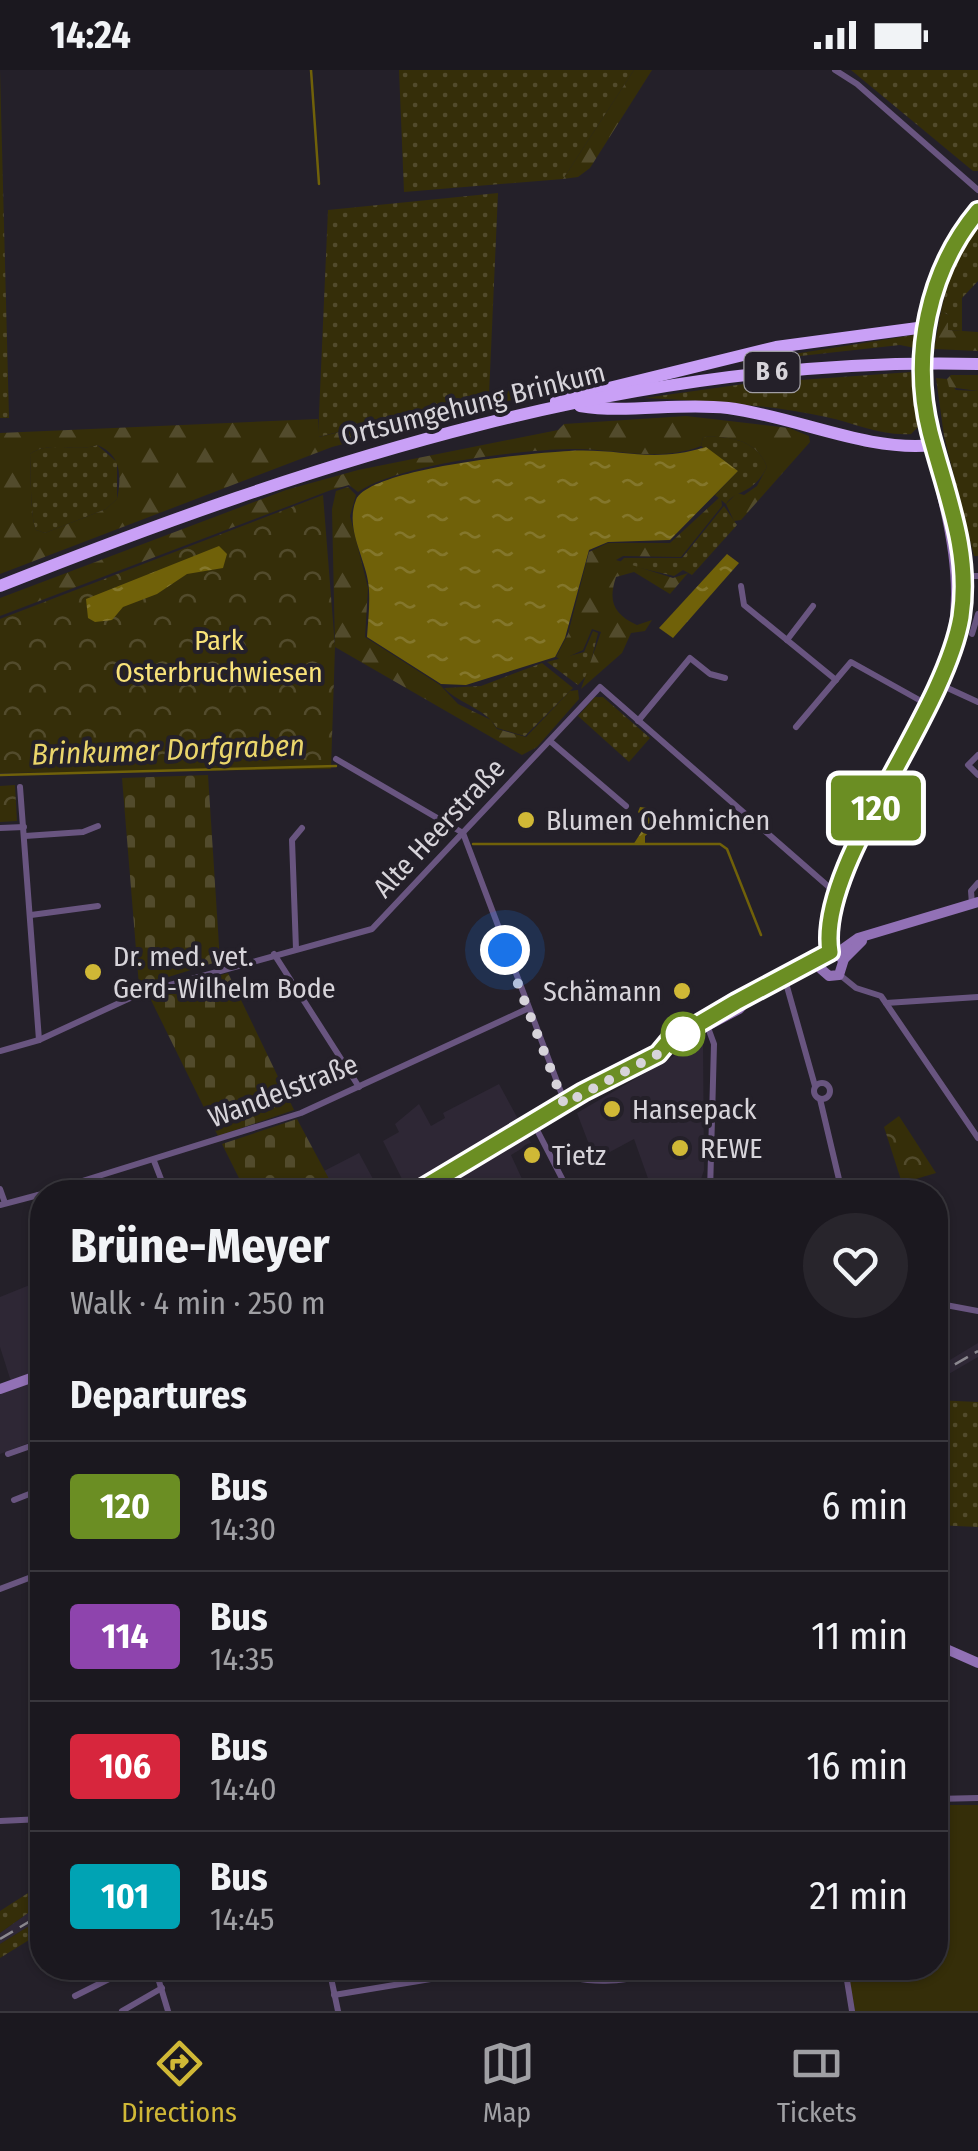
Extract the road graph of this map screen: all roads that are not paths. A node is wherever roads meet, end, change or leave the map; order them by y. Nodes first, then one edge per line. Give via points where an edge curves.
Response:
1 (835, 70) edge
2 (978, 190) edge
3 (978, 211) edge
4 (926, 327) junction
5 (978, 364) edge
6 (567, 404) junction
7 (540, 409) junction
8 (934, 445) junction
9 (963, 576) junction
10 (978, 576) edge
11 (0, 586) edge
12 (741, 586) dead end
13 (814, 606) dead end
14 (978, 614) edge
15 (972, 634) dead end
16 (786, 640) junction
17 (725, 678) dead end
18 (836, 680) junction
19 (941, 685) junction
20 (978, 702) edge
21 (930, 706) junction
22 (638, 721) junction
23 (796, 727) dead end
24 (550, 741) junction
25 (978, 755) edge
26 (336, 759) dead end
27 (978, 774) edge
28 (20, 786) dead end
29 (626, 806) dead end
30 (98, 826) dead end
31 (0, 828) edge
32 (302, 828) dead end
33 (25, 832) junction
34 (463, 833) junction
35 (978, 883) edge
36 (838, 894) junction
37 (976, 904) edge
38 (98, 906) dead end
39 (31, 916) junction
40 (296, 948) junction
41 (274, 954) junction
42 (831, 958) junction
43 (784, 975) junction
44 (840, 975) junction
45 (978, 998) edge
46 (886, 1003) junction
47 (527, 1008) junction
48 (706, 1024) junction
49 (39, 1040) junction
50 (0, 1051) edge
51 (815, 1086) junction
52 (358, 1087) junction
53 (820, 1099) junction
54 (566, 1106) junction
55 (536, 1128) junction
56 (978, 1138) edge
57 (154, 1160) junction
58 (89, 1180) edge
59 (162, 1180) edge
60 (437, 1180) edge
61 (448, 1180) edge
62 (563, 1180) edge
63 (710, 1180) edge
64 (839, 1180) edge
65 (0, 1189) edge
66 (30, 1197) edge
67 (2, 1204) edge
68 (948, 1305) edge
69 (978, 1311) edge
70 (30, 1378) edge
71 (0, 1388) edge
72 (30, 1446) edge
73 (8, 1454) dead end
74 (30, 1494) edge
75 (14, 1500) dead end
76 (30, 1578) edge
77 (0, 1589) edge
78 (948, 1649) edge
79 (978, 1662) edge
80 (978, 1798) edge
81 (948, 1799) edge
82 (30, 1820) edge
83 (0, 1821) edge
84 (107, 1980) edge
85 (159, 1980) edge
86 (331, 1980) edge
87 (422, 1980) edge
88 (847, 1980) edge
89 (162, 1988) junction
90 (334, 1994) junction
91 (75, 1996) dead end
92 (122, 2011) edge
93 (168, 2011) edge
94 (338, 2011) edge
95 (852, 2011) edge

1 - 2 street
3 - 4 street via 942,269
4 - 7 highway, B 6 via 738,355 571,394
4 - 8 street, bridge via 923,376
5 - 6 highway, Ortsumgehung Brinkum / B 6 via 821,366
6 - 7 highway, Ortsumgehung Brinkum / B 6
6 - 8 highway, B 6 via 721,408 796,420 884,446
7 - 11 highway, Ortsumgehung Brinkum / B 6 via 308,471
8 - 9 street via 957,525
9 - 10 street
9 - 19 street via 957,638
12 - 16 street via 744,606
13 - 16 street
14 - 15 street
16 - 18 street
17 - 22 street via 690,658
18 - 21 street via 851,662
18 - 23 street
19 - 20 street
19 - 21 street
21 - 36 street
22 - 24 street, Alte Heerstraße via 600,687
22 - 36 street
24 - 29 street
24 - 34 street, Alte Heerstraße
25 - 27 street via 968,765
26 - 34 street
28 - 33 street
30 - 33 street
31 - 33 street
32 - 40 street via 292,840
33 - 39 street
34 - 40 street, Alte Heerstraße via 372,929
34 - 47 street
35 - 37 street via 971,891
36 - 42 street
37 - 42 street via 871,935
38 - 39 street
39 - 49 street
40 - 41 street, Alte Heerstraße
41 - 49 street, Alte Heerstraße via 135,996
41 - 52 street
42 - 43 street
42 - 44 street
42 - 44 street via 829,976
43 - 48 street
43 - 51 street
44 - 46 street
45 - 46 street
46 - 56 street
47 - 52 street, Wandelstraße
47 - 54 street
48 - 54 street
48 - 63 street via 714,1044
49 - 50 street, Alte Heerstraße
51 - 53 street
51 - 53 street via 830,1089
52 - 57 street, Wandelstraße via 279,1121
53 - 64 street
54 - 55 street
54 - 60 street
55 - 61 street
55 - 62 street
57 - 58 street, Wandelstraße
57 - 59 street
65 - 67 street
66 - 67 street, Wandelstraße
68 - 69 street
70 - 71 street
72 - 73 street
74 - 75 street
76 - 77 street
78 - 79 street
80 - 81 street
82 - 83 street
84 - 91 street
85 - 89 street
86 - 90 street
87 - 90 street
88 - 95 street
89 - 92 street
89 - 93 street
90 - 94 street

